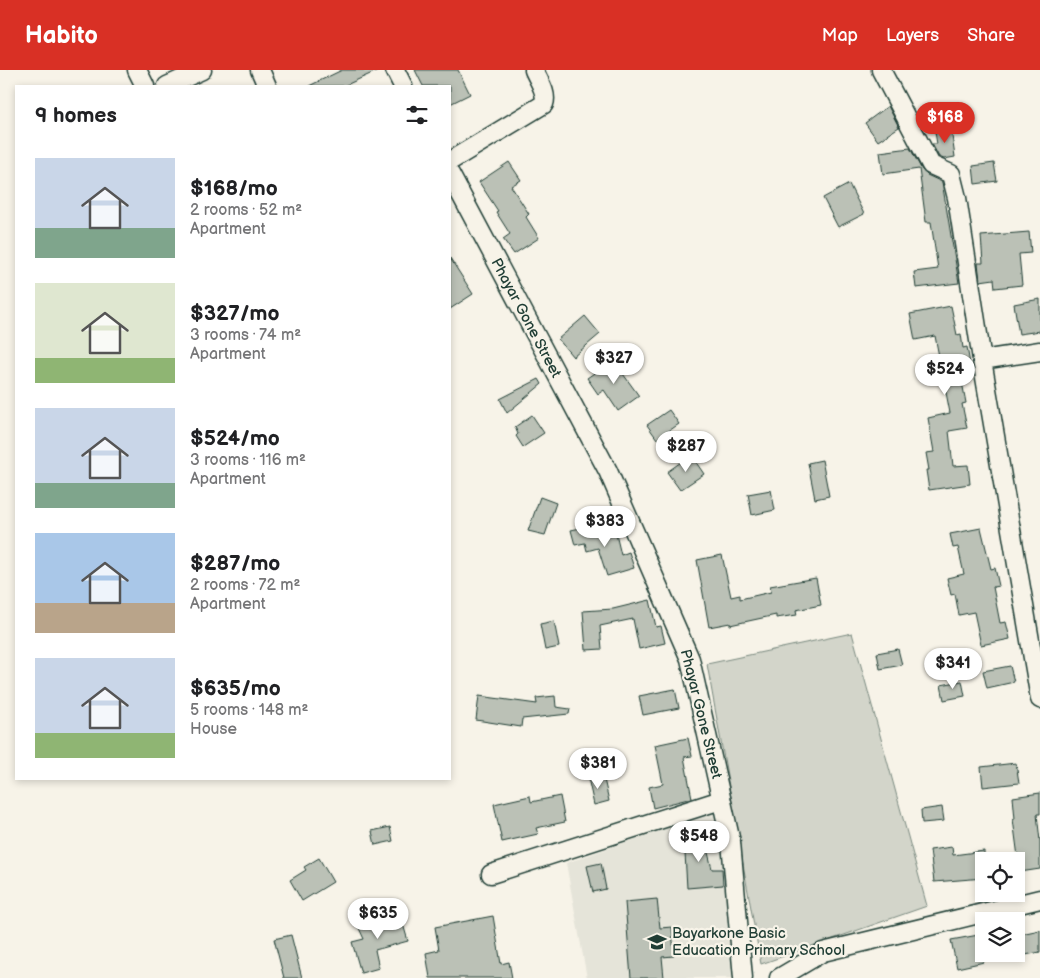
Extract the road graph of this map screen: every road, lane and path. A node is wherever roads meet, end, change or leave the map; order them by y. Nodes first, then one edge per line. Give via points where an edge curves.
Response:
1 (136, 70) edge
2 (202, 70) edge
3 (260, 70) edge
4 (394, 70) edge
5 (534, 70) edge
6 (881, 70) edge
7 (144, 85) edge
8 (169, 85) edge
9 (267, 85) edge
10 (402, 85) edge
11 (451, 159) edge
12 (451, 176) edge
13 (1040, 351) edge
14 (982, 360) junction
15 (1040, 699) edge
16 (722, 800) junction
17 (491, 874) dead end
18 (1040, 899) edge
19 (743, 978) edge
20 (779, 978) edge

1 - 7 street
2 - 8 street
3 - 9 street
4 - 10 street
5 - 11 street via 546,98 544,104
6 - 14 street via 931,165 951,174
12 - 16 street, Phayar Gone Street via 608,471 690,659
13 - 14 street
14 - 15 street
16 - 17 street
16 - 19 street, Phayar Gone Street via 731,842
18 - 20 street via 822,952

